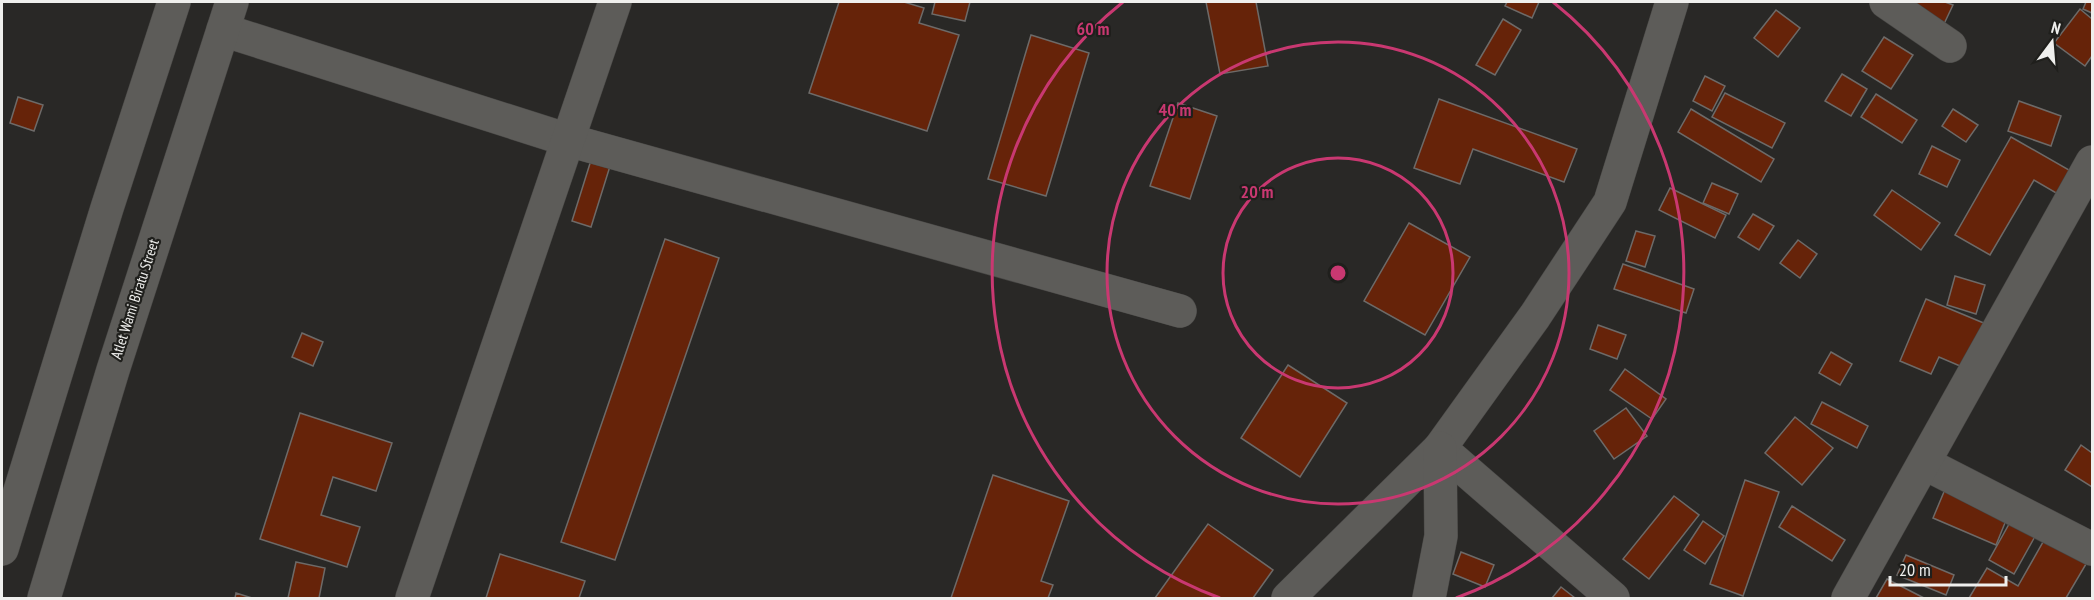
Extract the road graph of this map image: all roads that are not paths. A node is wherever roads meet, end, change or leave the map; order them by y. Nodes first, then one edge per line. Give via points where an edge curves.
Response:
1 (174, 2) edge
2 (615, 2) edge
3 (1672, 2) edge
4 (1886, 2) edge
5 (228, 16) edge
6 (1950, 46) dead end
7 (568, 140) junction
8 (2092, 162) edge
9 (1180, 311) dead end
10 (1440, 448) junction
11 (1924, 463) junction
12 (2, 549) edge
13 (2092, 549) edge
14 (44, 598) edge
15 (412, 598) edge
16 (1288, 598) edge
17 (1429, 598) edge
18 (1613, 598) edge
19 (1848, 598) edge

1 - 12 street
2 - 7 street
3 - 10 street via 1610,202 1535,316
4 - 6 street
5 - 7 street
5 - 14 street, Atlet Wami Biratu Street
7 - 9 street
7 - 15 street
8 - 11 street
10 - 16 street
10 - 17 street via 1441,536
10 - 18 street
11 - 13 street
11 - 19 street

